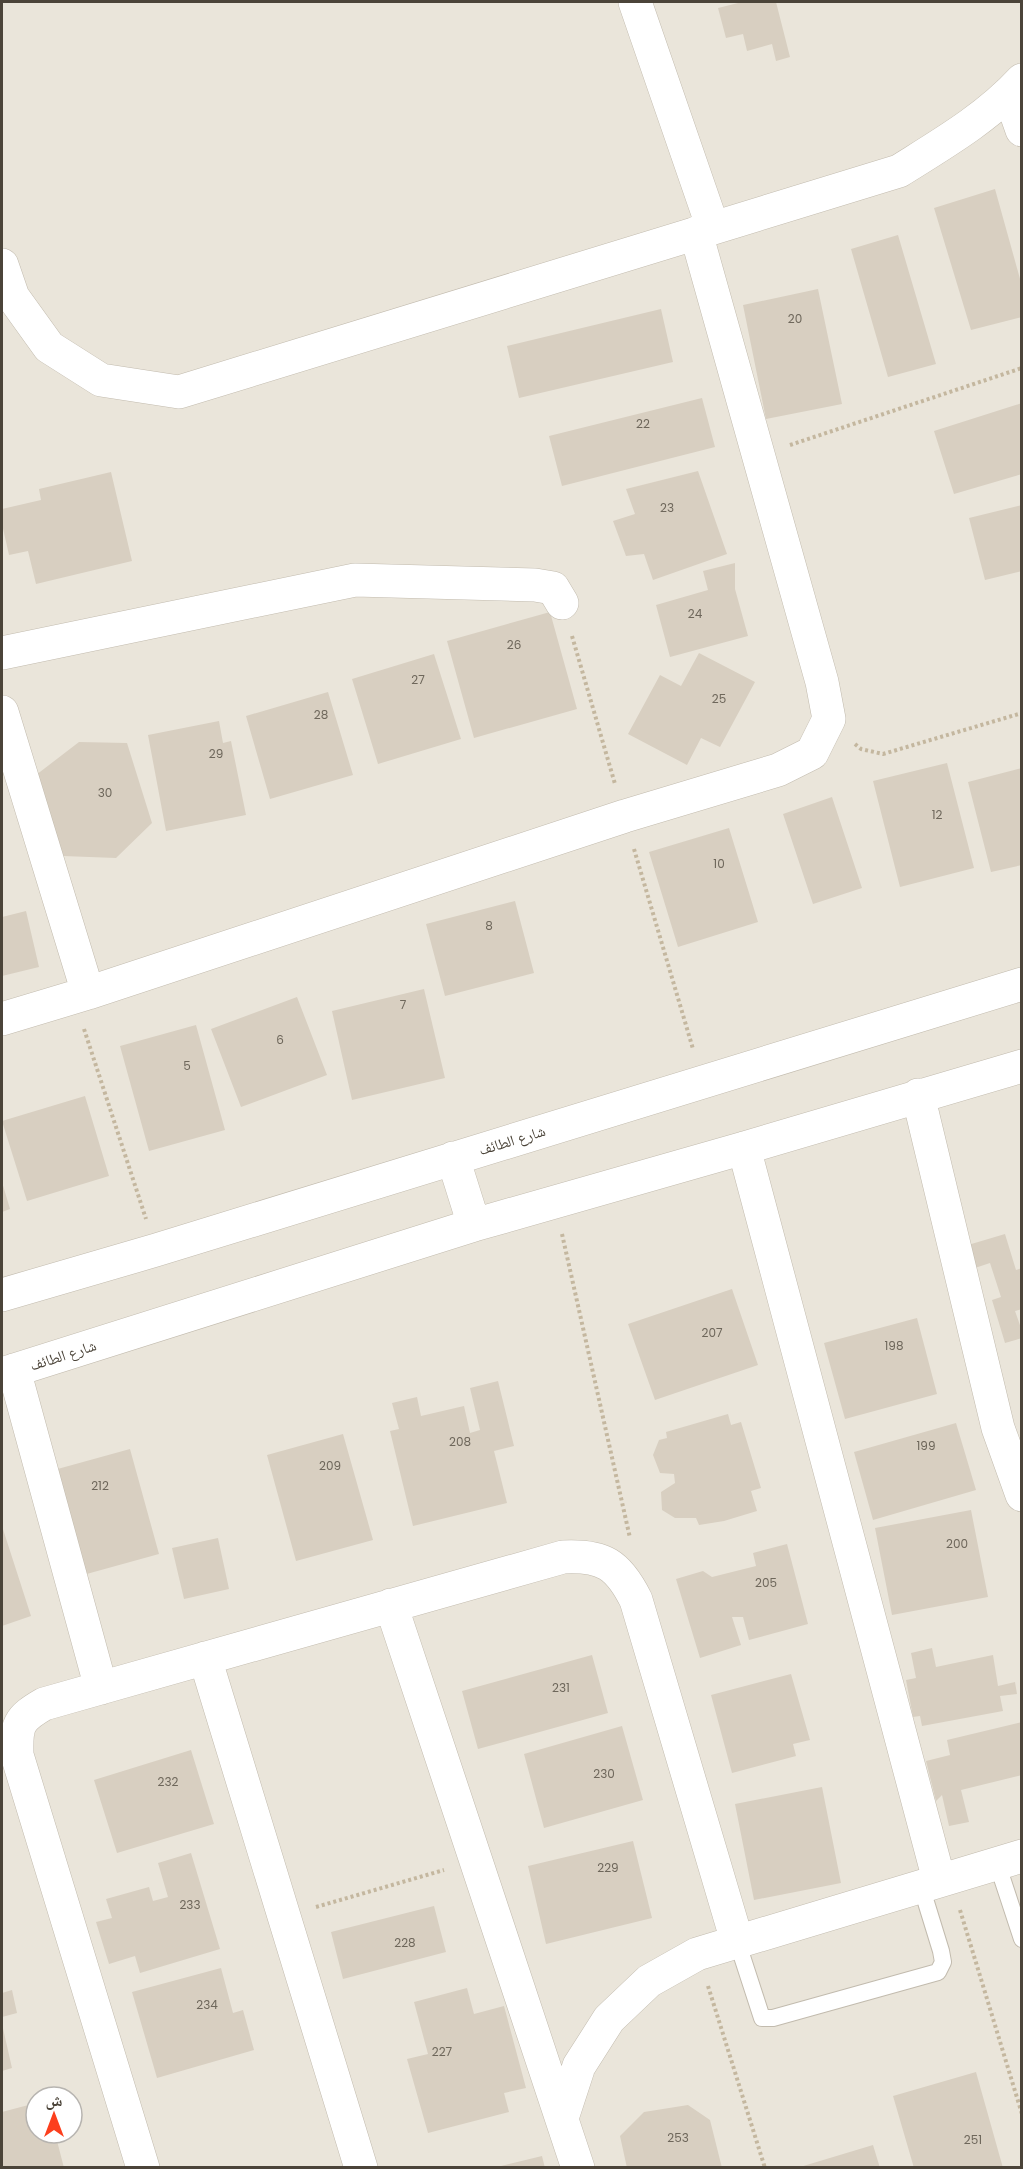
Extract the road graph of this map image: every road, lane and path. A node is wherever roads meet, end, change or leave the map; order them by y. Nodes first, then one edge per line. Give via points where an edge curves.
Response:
1 (634, 2) edge
2 (1015, 86) edge
3 (1022, 130) edge
4 (704, 231) junction
5 (2, 265) edge
6 (1022, 368) edge
7 (758, 455) junction
8 (562, 603) dead end
9 (2, 653) edge
10 (2, 712) edge
11 (1022, 713) edge
12 (829, 719) junction
13 (1022, 984) edge
14 (81, 995) junction
15 (2, 1019) edge
16 (1022, 1066) edge
17 (918, 1095) junction
18 (744, 1148) junction
19 (453, 1158) junction
20 (555, 1203) junction
21 (474, 1225) junction
22 (156, 1250) junction
23 (2, 1295) edge
24 (8, 1372) edge
25 (1010, 1424) edge
26 (1022, 1495) edge
27 (626, 1579) junction
28 (392, 1605) junction
29 (205, 1658) junction
30 (101, 1688) junction
31 (14, 1711) edge
32 (477, 1860) junction
33 (1009, 1860) edge
34 (937, 1881) junction
35 (284, 1916) junction
36 (1022, 1939) edge
37 (737, 1941) junction
38 (697, 1953) junction
39 (1022, 2114) edge
40 (562, 2118) junction
41 (142, 2168) edge
42 (361, 2168) edge
43 (578, 2168) edge
44 (765, 2168) edge

1 - 4 street
2 - 3 street
2 - 4 street via 956,135 898,171
4 - 5 street via 178,392 101,380 49,347 13,297
4 - 7 street
6 - 7 path
7 - 12 street
8 - 9 street via 553,588 535,585 355,580
10 - 14 street
11 - 12 path via 883,754 861,748 843,736
12 - 14 street via 812,753 778,770 625,816
13 - 19 street, شارع الطائف
14 - 15 street
14 - 22 path
16 - 17 street, شارع الطائف
17 - 18 street, شارع الطائف
17 - 25 street
18 - 20 street, شارع الطائف
18 - 34 street
19 - 21 street
19 - 22 street, شارع الطائف
20 - 21 street, شارع الطائف
20 - 27 path via 630,1541
21 - 24 street, شارع الطائف
22 - 23 street, شارع الطائف
24 - 30 street
25 - 26 street
27 - 28 street via 608,1564 586,1555 563,1557
27 - 37 street via 636,1600
28 - 29 street
28 - 32 street
29 - 30 street
29 - 35 street
30 - 31 street
31 - 41 street via 17,1755
32 - 35 path
32 - 40 street
33 - 34 street
33 - 36 lane
34 - 37 street
34 - 37 lane via 943,1962 938,1972 762,2018
34 - 39 path
35 - 42 street
37 - 38 street
38 - 40 street via 649,1981 609,2019 579,2066
38 - 44 path
40 - 43 street

